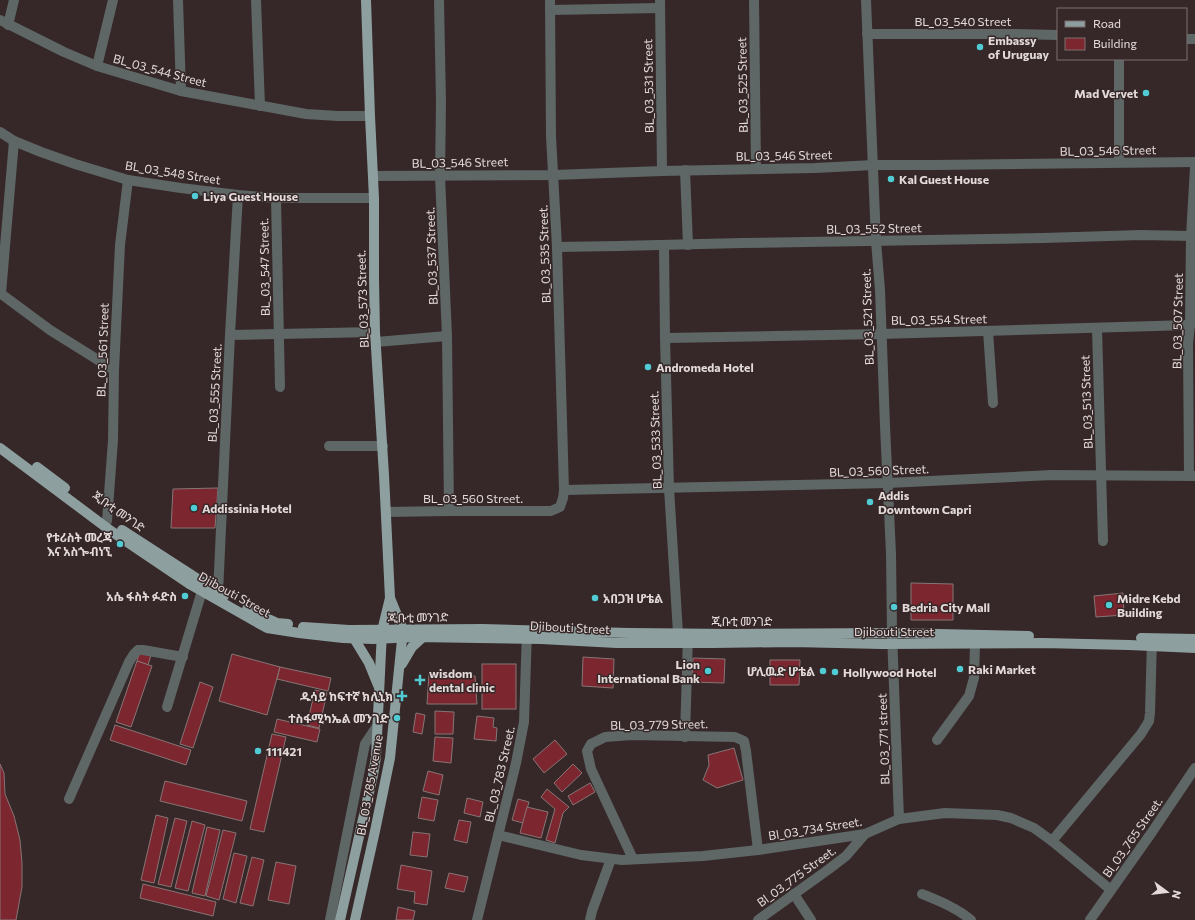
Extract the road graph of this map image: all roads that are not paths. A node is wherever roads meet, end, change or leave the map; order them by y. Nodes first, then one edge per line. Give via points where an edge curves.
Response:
1 (14, 0) edge
2 (113, 0) edge
3 (178, 0) edge
4 (256, 0) edge
5 (366, 0) edge
6 (439, 0) edge
7 (754, 0) edge
8 (866, 0) edge
9 (660, 4) edge
10 (550, 5) edge
11 (4, 23) edge
12 (868, 34) junction
13 (1057, 35) edge
14 (1119, 60) edge
15 (96, 66) junction
16 (181, 91) junction
17 (260, 106) junction
18 (370, 116) junction
19 (0, 132) edge
20 (14, 141) junction
21 (1119, 162) junction
22 (1195, 162) edge
23 (874, 165) junction
24 (1195, 167) edge
25 (756, 169) junction
26 (685, 170) junction
27 (662, 171) junction
28 (554, 175) junction
29 (373, 176) junction
30 (440, 176) junction
31 (128, 180) junction
32 (238, 195) junction
33 (276, 198) junction
34 (374, 198) junction
35 (1191, 236) junction
36 (876, 241) junction
37 (664, 245) junction
38 (688, 245) junction
39 (557, 247) junction
40 (0, 293) edge
41 (1190, 325) junction
42 (1096, 328) junction
43 (988, 331) junction
44 (881, 334) junction
45 (230, 335) junction
46 (278, 335) junction
47 (447, 336) junction
48 (376, 337) junction
49 (665, 338) junction
50 (114, 370) junction
51 (280, 387) dead end
52 (993, 403) dead end
53 (0, 440) edge
54 (329, 446) dead end
55 (382, 446) junction
56 (0, 448) edge
57 (1101, 475) junction
58 (1192, 476) edge
59 (888, 483) junction
60 (669, 488) junction
61 (564, 490) junction
62 (560, 507) joint
63 (449, 511) junction
64 (386, 512) junction
65 (107, 521) junction
66 (1103, 541) dead end
67 (202, 591) junction
68 (218, 592) junction
69 (390, 598) junction
70 (435, 629) junction
71 (678, 633) junction
72 (892, 633) junction
73 (352, 634) junction
74 (403, 634) junction
75 (527, 634) junction
76 (382, 635) junction
77 (422, 637) junction
78 (688, 638) junction
79 (1195, 639) edge
80 (1152, 642) junction
81 (892, 644) junction
82 (975, 644) junction
83 (1195, 648) edge
84 (183, 657) junction
85 (398, 673) junction
86 (380, 689) junction
87 (167, 707) dead end
88 (377, 726) junction
89 (685, 737) junction
90 (937, 740) dead end
91 (1193, 774) edge
92 (69, 799) dead end
93 (899, 819) junction
94 (865, 834) junction
95 (498, 835) junction
96 (1052, 841) junction
97 (758, 850) junction
98 (611, 859) junction
99 (633, 859) junction
100 (1112, 890) junction
101 (794, 894) junction
102 (922, 894) dead end
103 (330, 920) edge
104 (340, 920) edge
105 (355, 920) edge
106 (477, 920) edge
107 (590, 920) edge
108 (758, 920) edge
109 (811, 920) edge
110 (971, 920) edge
111 (1090, 920) edge

1 - 11 street
2 - 15 street
3 - 16 street
4 - 17 street
5 - 18 main road, BL_03_573 Street.
6 - 30 street, BL_03_537 Street.
7 - 25 street, BL_03_525 Street
8 - 12 street, BL_03_521 Street.
9 - 10 street
9 - 27 street, BL_03_531 Street
10 - 28 street, BL_03_535 Street.
11 - 15 street, BL_03_544 Street
12 - 13 street, BL_03_540 Street
12 - 23 street, BL_03_521 Street.
14 - 21 street
15 - 16 street, BL_03_544 Street
16 - 17 street, BL_03_544 Street
17 - 18 street, BL_03_544 Street via 306,114
18 - 29 main road, BL_03_573 Street.
19 - 20 street, BL_03_548 Street
20 - 31 street, BL_03_548 Street via 75,164
20 - 40 street
21 - 22 street, BL_03_546 Street
21 - 23 street, BL_03_546 Street
23 - 25 street, BL_03_546 Street
23 - 36 street, BL_03_521 Street.
24 - 35 street, BL_03_507 Street
25 - 26 street, BL_03_546 Street
26 - 27 street, BL_03_546 Street
26 - 38 street
27 - 28 street, BL_03_546 Street
28 - 30 street, BL_03_546 Street
28 - 39 street, BL_03_535 Street.
29 - 30 street, BL_03_546 Street
29 - 34 main road, BL_03_573 Street.
30 - 47 street, BL_03_537 Street.
31 - 32 street, BL_03_548 Street
31 - 50 street, BL_03_561 Street via 120,244
32 - 33 street, BL_03_548 Street
32 - 45 street, BL_03_555 Street.
33 - 34 street, BL_03_548 Street
33 - 46 street, BL_03_547 Street.
34 - 48 main road, BL_03_573 Street.
35 - 36 street, BL_03_552 Street
35 - 41 street, BL_03_507 Street
36 - 38 street, BL_03_552 Street
36 - 44 street, BL_03_521 Street.
37 - 38 street, BL_03_552 Street
37 - 39 street, BL_03_552 Street
37 - 49 street, BL_03_533 Street.
39 - 61 street, BL_03_535 Street.
40 - 50 street via 50,330
41 - 42 street, BL_03_554 Street
41 - 58 street, BL_03_507 Street via 1188,344
42 - 43 street, BL_03_554 Street
42 - 57 street, BL_03_513 Street
43 - 44 street, BL_03_554 Street
43 - 52 street
44 - 49 street, BL_03_554 Street
44 - 59 street, BL_03_521 Street.
45 - 46 street
45 - 68 street, BL_03_555 Street.
46 - 48 street
46 - 51 street, BL_03_547 Street.
47 - 48 street
47 - 63 street, BL_03_537 Street.
48 - 55 main road, BL_03_573 Street.
49 - 60 street, BL_03_533 Street.
50 - 65 street, BL_03_561 Street via 113,440
53 - 65 main road, ጂቡቲ መንገድ
54 - 55 street
55 - 64 main road, BL_03_573 Street.
56 - 67 main road, Djibouti Street via 111,531
57 - 58 street, BL_03_560 Street.
57 - 59 street, BL_03_560 Street.
57 - 66 street, BL_03_513 Street
59 - 60 street, BL_03_560 Street.
59 - 72 street, BL_03_521 Street.
60 - 61 street, BL_03_560 Street.
60 - 71 street, BL_03_533 Street.
61 - 62 street, BL_03_535 Street.
62 - 63 street, BL_03_560 Street. via 551,511
63 - 64 street, BL_03_560 Street.
64 - 69 main road, BL_03_573 Street.
65 - 68 main road, ጂቡቲ መንገድ
67 - 73 main road, Djibouti Street via 267,628 299,633
67 - 84 street
68 - 73 main road, ጂቡቲ መንገድ via 277,623
69 - 74 main road
69 - 76 main road, BL_03_785 Avenue
70 - 74 main road, ጂቡቲ መንገድ
70 - 75 main road, ጂቡቲ መንገድ
70 - 77 main road
71 - 75 main road, ጂቡቲ መንገድ
71 - 78 main road, ጂቡቲ መንገድ
72 - 78 main road, ጂቡቲ መንገድ via 740,634
72 - 80 main road, Djibouti Street
72 - 81 street, BL_03_771 street
73 - 76 main road, ጂቡቲ መንገድ
73 - 86 main road
74 - 76 main road, ጂቡቲ መንገድ
74 - 77 main road, Djibouti Street
74 - 85 main road, BL_03_785 Avenue
75 - 77 main road, Djibouti Street
75 - 78 main road, Djibouti Street via 617,643
75 - 95 street, BL_03_783 Street. via 524,722
76 - 86 main road, BL_03_785 Avenue
77 - 85 main road via 404,659
78 - 81 main road, Djibouti Street
78 - 89 street
79 - 80 main road, Djibouti Street
80 - 82 main road, Djibouti Street
80 - 83 main road, Djibouti Street
80 - 96 street via 1149,721
81 - 82 main road, Djibouti Street
81 - 93 street, BL_03_771 street
82 - 90 street via 974,678 969,696
84 - 87 street
84 - 92 street via 143,650 138,650 134,654
85 - 105 main road, BL_03_785 Avenue via 387,773
86 - 88 main road, BL_03_785 Avenue
88 - 103 street via 365,744
88 - 104 main road, BL_03_785 Avenue via 373,775
89 - 97 street, BL_03_779 Street. via 735,737 744,741
89 - 99 street, BL_03_779 Street. via 632,735 605,738 591,744 587,751 591,769
91 - 100 street, Bl_03_765 Street.
93 - 94 street, Bl_03_734 Street.
93 - 96 street, Bl_03_734 Street. via 945,813 996,815 1011,818 1034,828
94 - 97 street, Bl_03_734 Street.
94 - 101 street, Bl_03_775 Street. via 846,856
95 - 98 street, Bl_03_734 Street. via 581,855
95 - 106 street, BL_03_783 Street.
96 - 100 street, Bl_03_734 Street.
97 - 99 street, Bl_03_734 Street. via 703,856
98 - 99 street, Bl_03_734 Street.
98 - 107 street
100 - 111 street, Bl_03_765 Street.
101 - 108 street, Bl_03_775 Street.
101 - 109 street
102 - 110 street via 948,905

